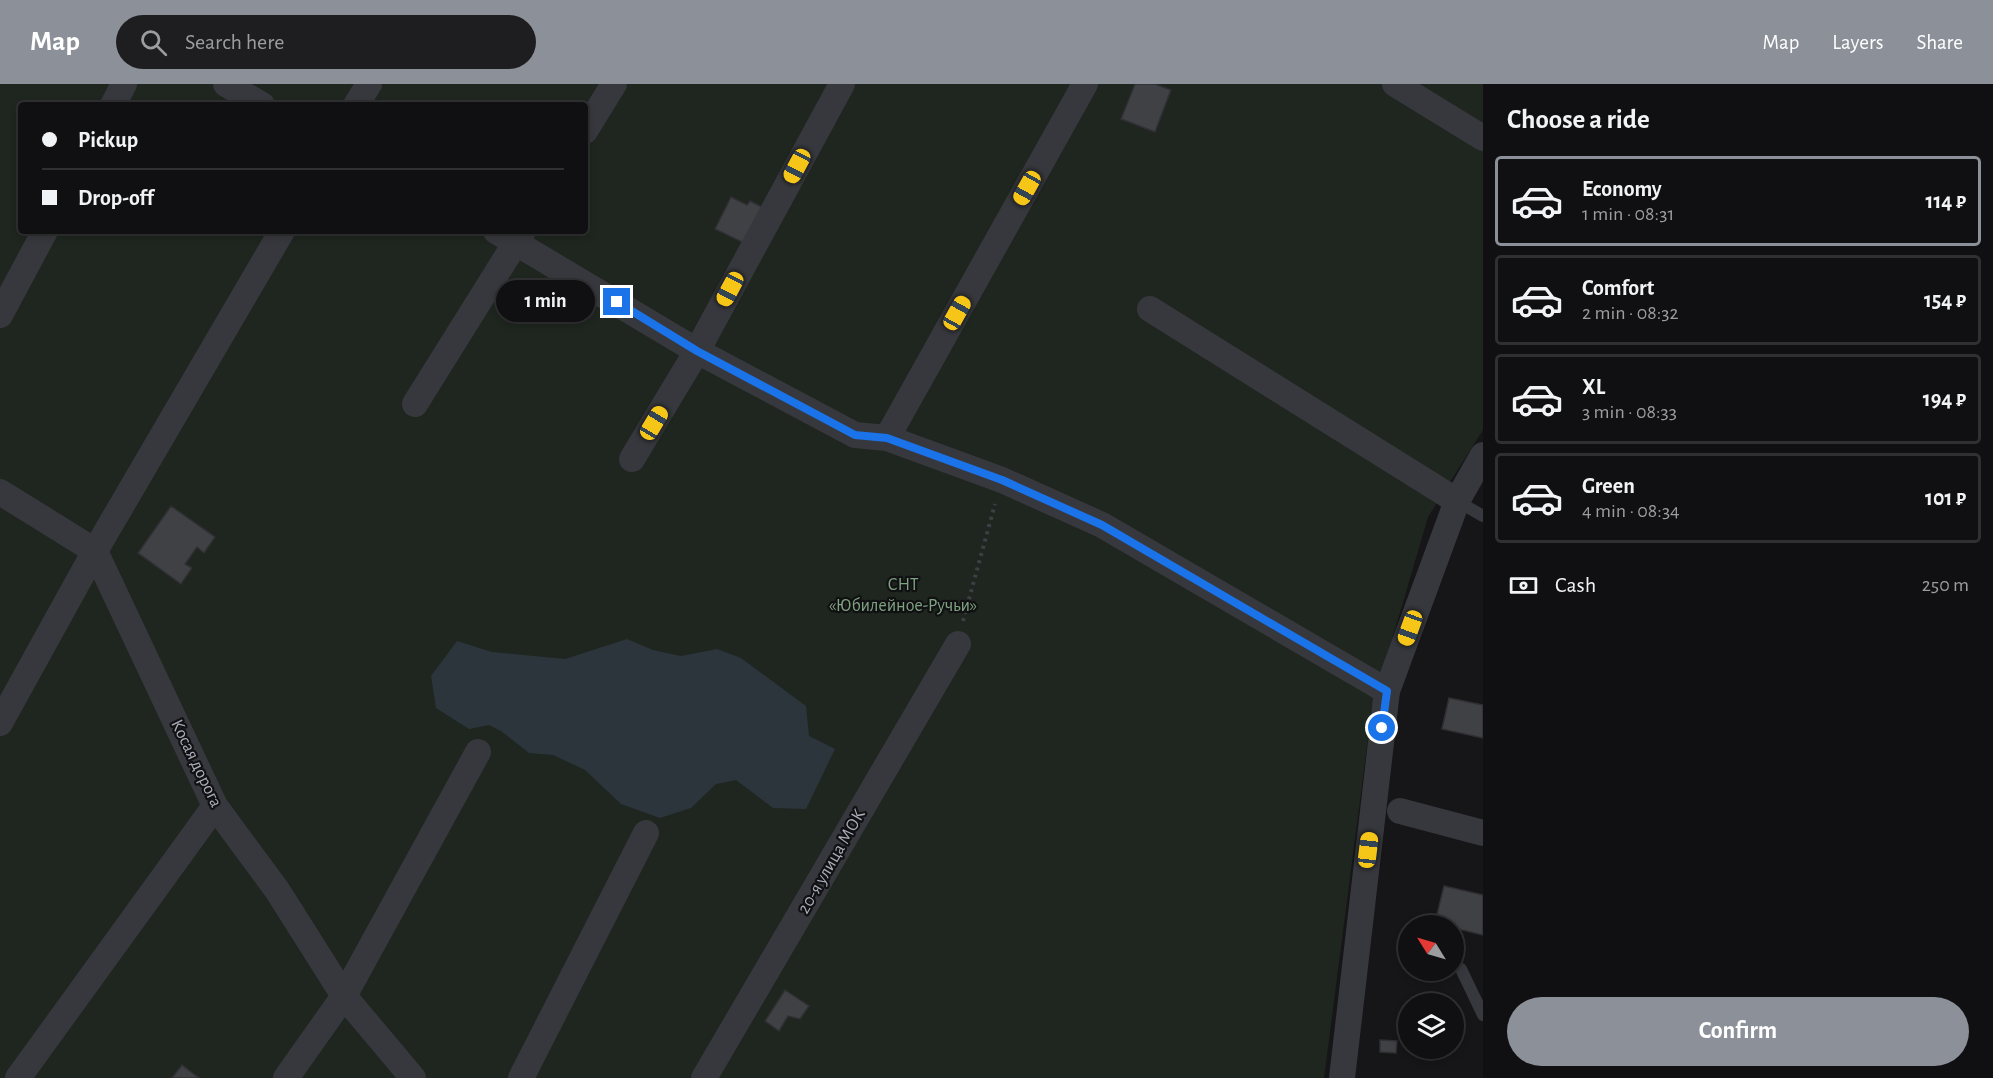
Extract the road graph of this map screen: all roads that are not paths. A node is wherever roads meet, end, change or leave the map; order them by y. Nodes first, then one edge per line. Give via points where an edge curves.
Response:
1 (124, 84) edge
2 (226, 84) edge
3 (369, 84) edge
4 (614, 84) edge
5 (842, 84) edge
6 (1085, 84) edge
7 (1395, 84) edge
8 (115, 102) edge
9 (257, 102) edge
10 (358, 102) edge
11 (588, 126) edge
12 (1483, 138) edge
13 (43, 234) edge
14 (280, 234) edge
15 (512, 234) edge
16 (1150, 309) dead end
17 (0, 315) edge
18 (697, 351) junction
19 (415, 404) dead end
20 (887, 438) junction
21 (1483, 455) edge
22 (632, 459) dead end
23 (0, 492) edge
24 (1457, 501) junction
25 (1483, 516) edge
26 (96, 551) junction
27 (958, 644) road end
28 (1387, 691) junction
29 (0, 723) edge
30 (478, 752) dead end
31 (215, 806) junction
32 (1400, 811) dead end
33 (1483, 832) edge
34 (646, 833) dead end
35 (1464, 975) edge
36 (344, 996) junction
37 (1483, 1015) edge
38 (18, 1078) edge
39 (286, 1078) edge
40 (413, 1078) edge
41 (520, 1078) edge
42 (704, 1078) edge
43 (1342, 1078) edge

1 - 8 street
2 - 9 street
3 - 10 street
4 - 11 street
5 - 18 street
6 - 20 street
7 - 12 street
13 - 17 street
14 - 26 street
15 - 18 street
15 - 19 street
16 - 24 street
18 - 20 street via 855,435
18 - 22 street
20 - 28 street via 1002,480 1102,525
21 - 24 street
23 - 26 street
24 - 25 lane
24 - 28 street
26 - 29 street
26 - 31 street, Косая дорога
27 - 42 street, 20-я улица МОК
28 - 43 street
30 - 36 street
31 - 36 street, Косая дорога via 277,890
31 - 38 street
32 - 33 street
34 - 41 street
35 - 37 lane
36 - 39 street
36 - 40 street, Косая дорога

